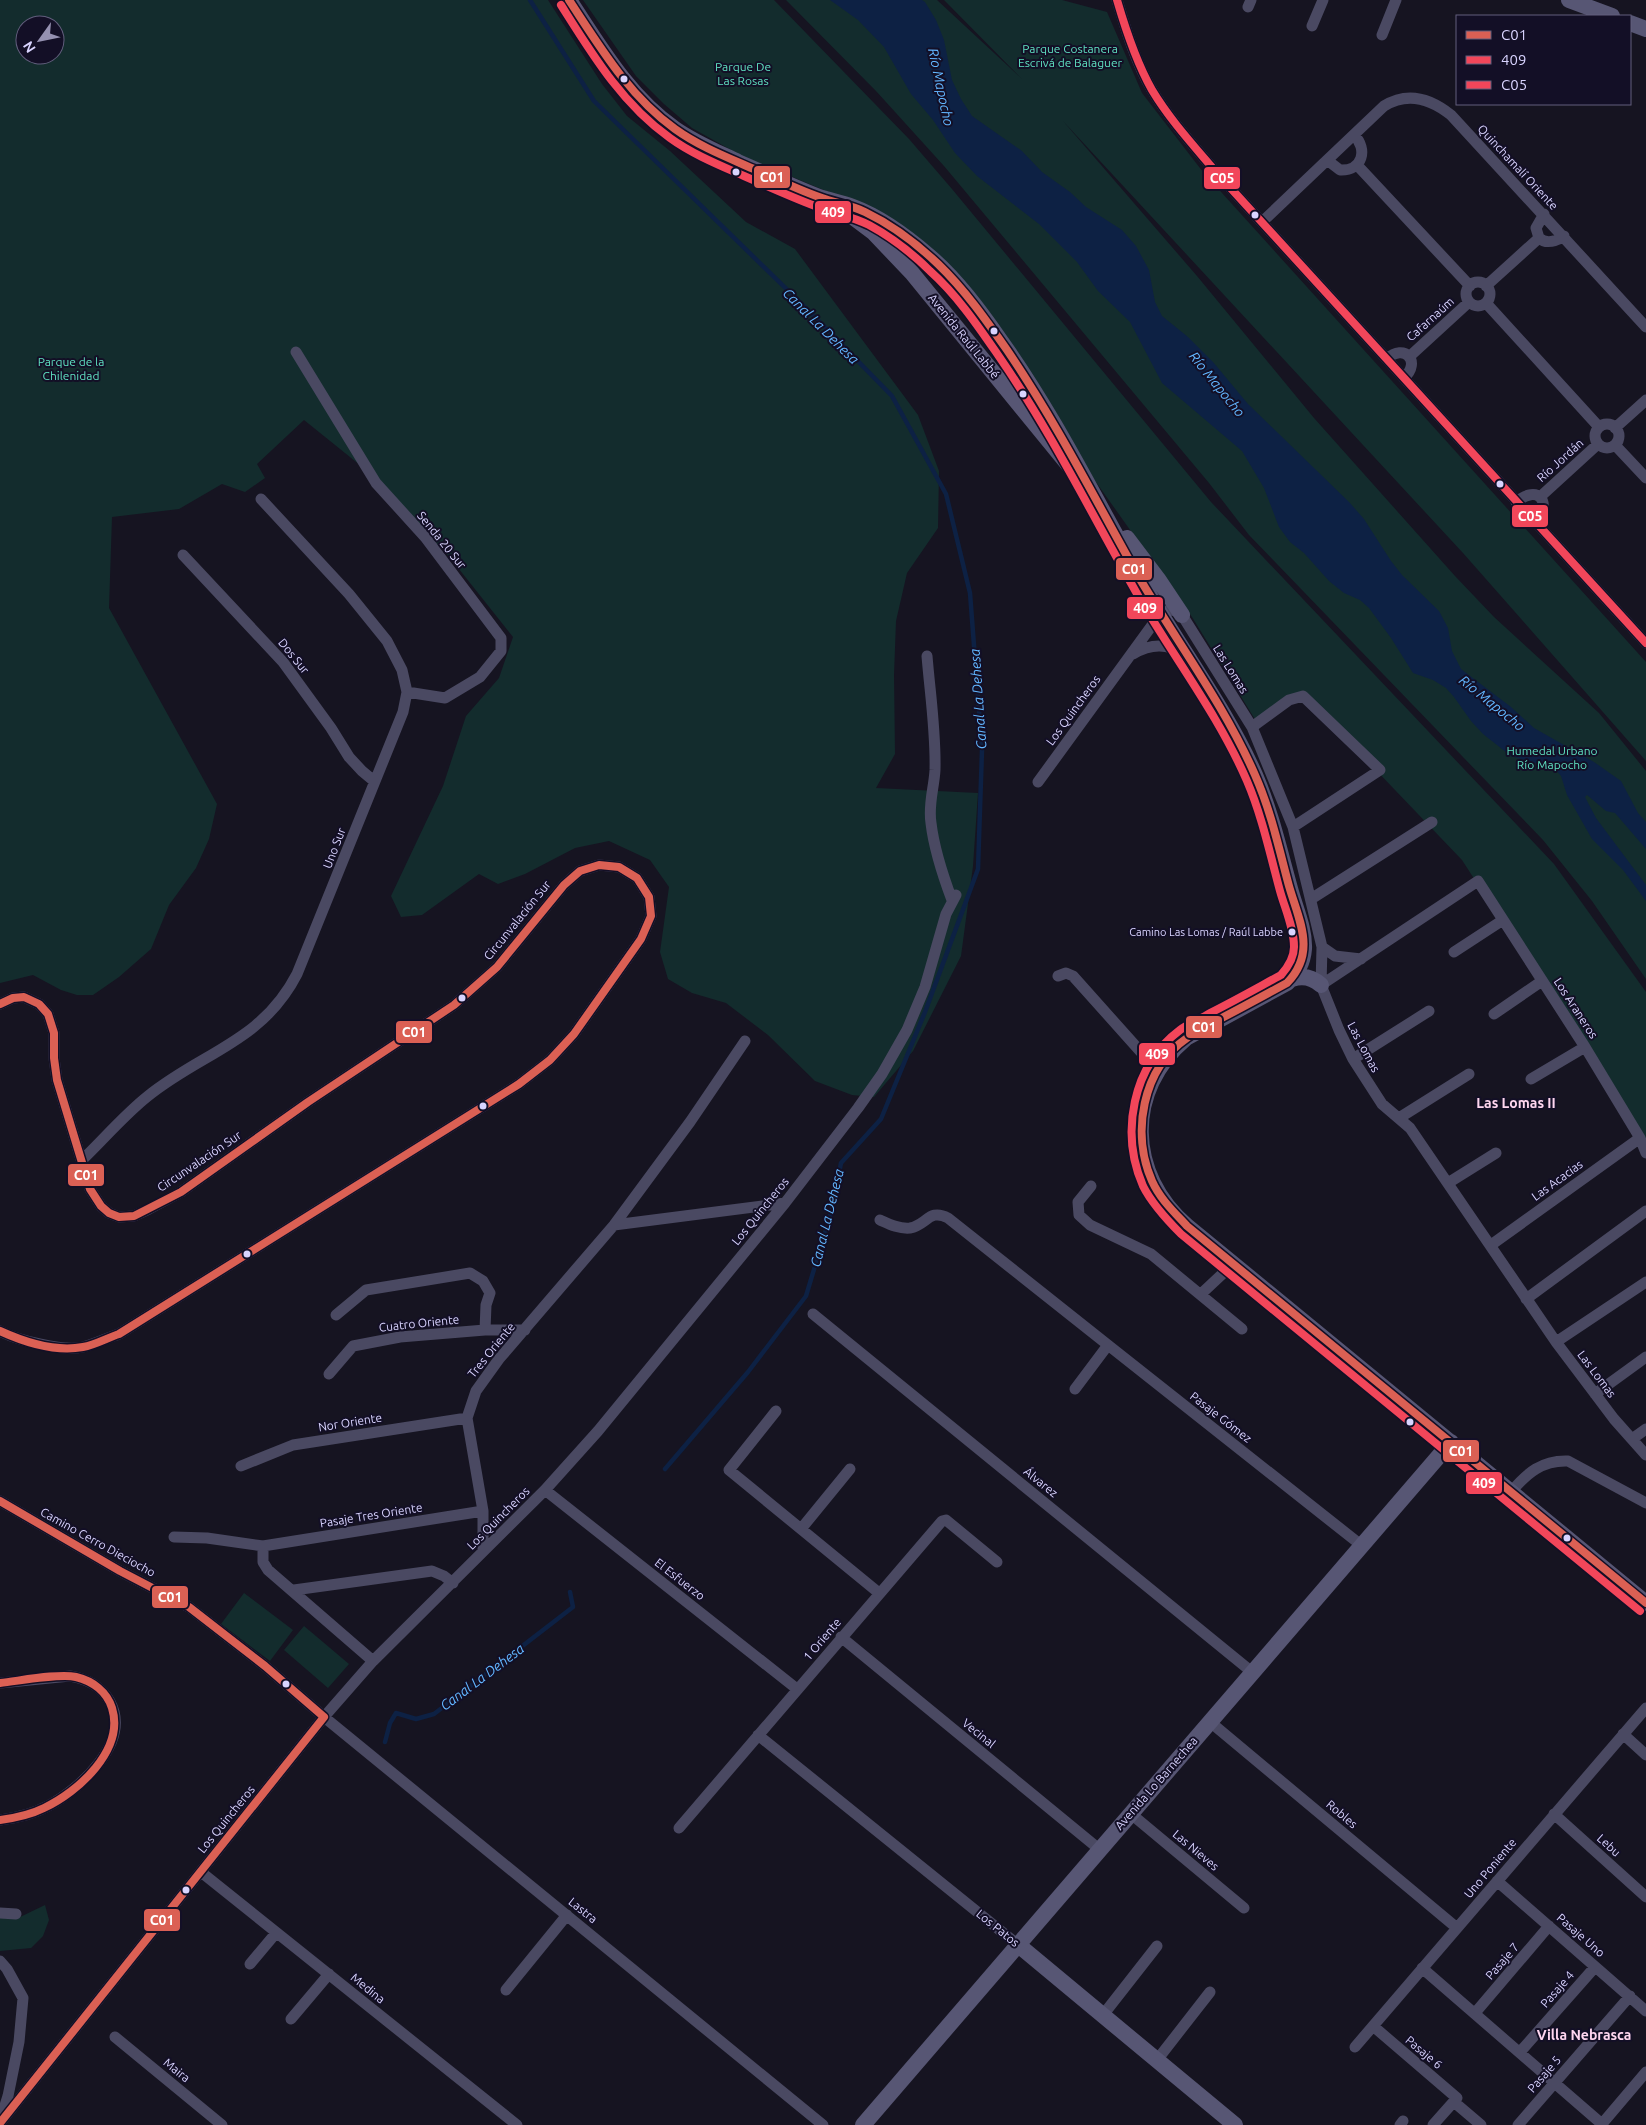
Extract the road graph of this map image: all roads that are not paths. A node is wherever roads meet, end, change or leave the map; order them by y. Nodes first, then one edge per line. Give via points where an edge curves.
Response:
1 (569, 0) edge
2 (1117, 0) edge
3 (1323, 0) edge
4 (1396, 0) edge
5 (1569, 0) edge
6 (1609, 15) edge
7 (1631, 23) edge
8 (1312, 26) dead end
9 (1646, 29) edge
10 (1382, 35) dead end
11 (1354, 135) junction
12 (1327, 160) junction
13 (1357, 165) junction
14 (826, 200) junction
15 (1544, 214) junction
16 (1262, 222) junction
17 (1564, 236) junction
18 (1538, 238) junction
19 (1470, 286) junction
20 (1486, 286) junction
21 (1469, 302) junction
22 (1486, 303) junction
23 (985, 319) junction
24 (950, 320) junction
25 (1646, 327) edge
26 (296, 352) dead end
27 (1409, 357) junction
28 (1387, 359) junction
29 (1404, 378) junction
30 (1646, 400) edge
31 (1599, 427) junction
32 (1616, 428) junction
33 (1598, 444) junction
34 (1615, 445) junction
35 (1646, 478) edge
36 (1088, 487) junction
37 (1540, 497) junction
38 (261, 499) dead end
39 (1096, 501) junction
40 (1516, 502) junction
41 (1536, 523) junction
42 (183, 555) dead end
43 (1161, 613) junction
44 (1182, 616) junction
45 (1646, 641) edge
46 (1186, 654) junction
47 (1131, 655) junction
48 (927, 656) dead end
49 (407, 692) junction
50 (1252, 727) junction
51 (374, 780) junction
52 (1038, 782) dead end
53 (1432, 822) dead end
54 (1293, 827) junction
55 (1310, 900) junction
56 (1503, 920) junction
57 (1322, 948) junction
58 (1454, 952) dead end
59 (1361, 959) junction
60 (1058, 976) dead end
61 (1292, 979) junction
62 (1542, 981) junction
63 (1321, 985) junction
64 (0, 1004) edge
65 (1429, 1011) dead end
66 (1494, 1014) dead end
67 (745, 1041) dead end
68 (1585, 1047) junction
69 (1353, 1059) junction
70 (1157, 1070) junction
71 (1469, 1074) dead end
72 (1531, 1079) dead end
73 (1399, 1118) junction
74 (1640, 1138) junction
75 (1496, 1153) dead end
76 (1646, 1153) edge
77 (82, 1160) junction
78 (1448, 1183) junction
79 (1092, 1186) dead end
80 (785, 1202) junction
81 (1646, 1211) edge
82 (880, 1220) dead end
83 (614, 1225) junction
84 (1490, 1245) junction
85 (1233, 1264) junction
86 (1646, 1282) edge
87 (1201, 1294) junction
88 (1526, 1299) junction
89 (336, 1314) dead end
90 (813, 1314) dead end
91 (1242, 1329) dead end
92 (485, 1330) junction
93 (525, 1330) junction
94 (0, 1331) edge
95 (1556, 1342) junction
96 (1108, 1345) junction
97 (1646, 1357) edge
98 (329, 1374) dead end
99 (1075, 1389) dead end
100 (1595, 1394) junction
101 (776, 1410) dead end
102 (467, 1418) junction
103 (1646, 1429) edge
104 (1632, 1439) junction
105 (1451, 1442) junction
106 (1646, 1455) edge
107 (241, 1466) dead end
108 (850, 1469) dead end
109 (545, 1490) junction
110 (1511, 1492) junction
111 (0, 1501) edge
112 (1646, 1503) edge
113 (483, 1511) junction
114 (801, 1529) junction
115 (174, 1537) dead end
116 (1361, 1545) junction
117 (263, 1546) junction
118 (483, 1551) junction
119 (997, 1562) dead end
120 (453, 1583) junction
121 (294, 1590) junction
122 (879, 1593) junction
123 (1646, 1603) edge
124 (841, 1637) junction
125 (373, 1661) junction
126 (1252, 1672) junction
127 (0, 1683) edge
128 (797, 1690) junction
129 (1646, 1708) edge
130 (324, 1717) junction
131 (1209, 1721) junction
132 (1623, 1734) junction
133 (758, 1735) junction
134 (1646, 1755) edge
135 (1130, 1813) junction
136 (1554, 1814) junction
137 (0, 1820) edge
138 (679, 1828) dead end
139 (1099, 1849) junction
140 (201, 1872) junction
141 (1497, 1881) junction
142 (1646, 1897) edge
143 (1244, 1908) dead end
144 (0, 1913) edge
145 (16, 1914) dead end
146 (567, 1915) junction
147 (1549, 1926) junction
148 (1457, 1928) junction
149 (276, 1933) junction
150 (1017, 1944) junction
151 (1157, 1946) dead end
152 (0, 1961) edge
153 (250, 1964) dead end
154 (1595, 1966) junction
155 (1422, 1968) junction
156 (329, 1974) junction
157 (506, 1990) dead end
158 (1210, 1992) dead end
159 (1630, 1996) junction
160 (1646, 2010) edge
161 (1475, 2013) junction
162 (1103, 2015) junction
163 (291, 2019) dead end
164 (1373, 2026) junction
165 (115, 2037) dead end
166 (1355, 2047) dead end
167 (1520, 2052) junction
168 (1157, 2060) junction
169 (1646, 2072) edge
170 (1555, 2083) junction
171 (1455, 2100) junction
172 (0, 2122) edge
173 (222, 2125) edge
174 (517, 2125) edge
175 (823, 2125) edge
176 (863, 2125) edge
177 (1235, 2125) edge
178 (1433, 2125) edge
179 (1481, 2125) edge
180 (1518, 2125) edge
181 (1602, 2125) edge

1 - 14 street, Avenida Raúl Labbé via 613,68 660,118 704,146
2 - 16 street via 1135,53 1161,104 1198,152
3 - 8 street
4 - 10 street
5 - 6 street
7 - 9 street
11 - 12 street, Quinchamalí Oriente
11 - 13 street via 1363,152
11 - 15 street, Quinchamalí Oriente via 1391,102 1408,98 1434,103 1451,115
12 - 13 street via 1340,170
12 - 16 street, Quinchamalí Oriente
13 - 19 street
14 - 23 street, Avenida Raúl Labbé via 854,208 905,237 944,270
14 - 24 street, Avenida Raúl Labbé via 874,232
15 - 17 street, Quinchamalí Oriente
15 - 18 street via 1536,228
16 - 28 street
17 - 18 street via 1551,242
17 - 25 street, Quinchamalí Oriente
18 - 20 street
19 - 20 street via 1478,282
19 - 21 street via 1466,294
20 - 22 street via 1490,295
21 - 22 street via 1477,306
21 - 27 street, Cafarnaúm
22 - 31 street
23 - 24 street via 964,305 951,312
23 - 36 street, Avenida Raúl Labbé via 1051,416
24 - 36 street, Avenida Raúl Labbé
26 - 49 street, Senda 20 Sur via 376,483 425,538 501,638 501,651 480,677 445,698
27 - 28 street, Cafarnaúm via 1400,352
27 - 29 street, Cafarnaúm via 1412,368
28 - 29 street
29 - 40 street
30 - 32 street
31 - 32 street via 1607,424
31 - 33 street via 1595,436
32 - 34 street via 1619,438
33 - 34 street via 1604,448
33 - 37 street, Río Jordán
34 - 35 street
36 - 39 street, Avenida Raúl Labbé
37 - 40 street, Río Jordán via 1528,494
37 - 41 street, Río Jordán via 1544,504
38 - 49 street, Uno Sur via 349,594 387,641 402,670
39 - 43 street, Avenida Raúl Labbé
39 - 44 street via 1158,579
40 - 41 street
41 - 45 street
42 - 51 street, Dos Sur via 283,662 349,757
43 - 44 street via 1176,610
43 - 46 street, Avenida Raúl Labbé
43 - 47 street, Los Quincheros
44 - 50 street, Las Lomas
46 - 47 street via 1173,647 1158,645
46 - 61 street, Avenida Raúl Labbé via 1246,756 1265,803 1304,942 1302,961
47 - 52 street, Los Quincheros
48 - 80 street, Los Quincheros via 935,770 931,825 942,874 954,898 946,914 926,987 907,1030 882,1074
49 - 51 street, Uno Sur via 404,712
50 - 54 street, Las Lomas
50 - 54 street via 1289,700 1303,696 1380,770
51 - 77 street, Uno Sur via 298,974 286,994 258,1025 148,1096
53 - 55 street
54 - 55 street, Las Lomas
55 - 57 street, Las Lomas
56 - 58 street
56 - 59 street, Los Araneros via 1478,881
56 - 62 street, Los Araneros
57 - 59 street via 1335,956
57 - 63 street, Las Lomas
59 - 63 street
60 - 70 street via 1066,973 1073,976
61 - 63 street via 1304,976
61 - 70 street via 1186,1038
62 - 66 street
62 - 68 street, Los Araneros
63 - 69 street, Las Lomas
64 - 77 street, Circunvalación Sur via 24,997 39,1004 48,1014 54,1033 58,1080
65 - 69 street
67 - 83 street, Tres Oriente
68 - 72 street
68 - 74 street, Los Araneros
69 - 73 street, Las Lomas via 1382,1104
70 - 85 street via 1146,1096 1141,1125 1142,1151 1151,1180 1170,1210
71 - 73 street
73 - 78 street, Las Lomas via 1410,1128
74 - 76 street, Los Araneros
74 - 84 street, Las Acacias
75 - 78 street
77 - 94 street, Circunvalación Sur via 90,1189 101,1206 118,1217 134,1216 181,1192 466,995 497,967 564,885 580,871 599,865 619,866 637,878 649,897 651,916 641,939 574,1034 550,1060 519,1084 119,1334 80,1348 17,1339
78 - 84 street, Las Lomas
79 - 87 street via 1078,1202 1079,1215 1090,1226 1151,1254
80 - 83 street
80 - 109 street, Los Quincheros via 598,1431
81 - 88 street
82 - 96 street, Pasaje Gómez via 901,1228 912,1227 940,1213
83 - 93 street, Tres Oriente
84 - 88 street, Las Lomas
85 - 87 street
85 - 105 street
86 - 95 street
87 - 91 street
88 - 95 street, Las Lomas
89 - 92 street via 366,1290 470,1273 483,1281 490,1293
90 - 126 street, Álvarez
92 - 93 street, Cuatro Oriente
92 - 98 street, Cuatro Oriente via 400,1337 353,1346
93 - 102 street, Tres Oriente via 498,1359 476,1391
95 - 100 street, Las Lomas
96 - 99 street
96 - 116 street, Pasaje Gómez
97 - 100 street
100 - 104 street, Las Lomas
101 - 114 street via 729,1470
102 - 107 street, Nor Oriente via 293,1445
102 - 113 street, Tres Oriente
103 - 104 street
104 - 106 street, Las Lomas
105 - 110 street
105 - 116 street, Avenida Lo Barnechea
108 - 114 street
109 - 118 street, Los Quincheros
109 - 128 street, El Esfuerzo
110 - 112 street via 1534,1469 1556,1461 1568,1462
110 - 123 street
111 - 130 street, Camino Cerro Dieciocho via 120,1571 190,1607
113 - 117 street, Pasaje Tres Oriente
113 - 118 street, Tres Oriente
114 - 122 street
115 - 117 street, Pasaje Tres Oriente
116 - 126 street, Avenida Lo Barnechea
117 - 121 street via 263,1562 268,1570
118 - 120 street, Los Quincheros
119 - 122 street, 1 Oriente via 946,1520
120 - 121 street via 432,1571
120 - 125 street, Los Quincheros
121 - 125 street
122 - 124 street, 1 Oriente
124 - 128 street, 1 Oriente
124 - 139 street, Vecinal
125 - 130 street, Los Quincheros
126 - 131 street, Avenida Lo Barnechea
127 - 137 street via 70,1676 89,1681 107,1697 114,1710 115,1723 110,1744 90,1772 58,1800 37,1811
128 - 133 street, 1 Oriente
129 - 132 street, Uno Poniente
130 - 140 street, Los Quincheros
130 - 146 street, Lastra
131 - 135 street, Avenida Lo Barnechea
131 - 148 street, Robles
132 - 134 street
132 - 136 street, Uno Poniente
133 - 138 street, 1 Oriente
133 - 150 street, Los Patos
135 - 139 street, Avenida Lo Barnechea
135 - 143 street, Las Nieves
136 - 141 street, Uno Poniente
136 - 142 street, Lebu
139 - 150 street, Avenida Lo Barnechea
140 - 149 street, Medina
140 - 172 street, Los Quincheros
141 - 147 street, Pasaje Uno
141 - 148 street, Uno Poniente
144 - 145 street
146 - 157 street
146 - 175 street, Lastra
147 - 154 street, Pasaje Uno
147 - 161 street, Pasaje 7
148 - 155 street, Uno Poniente
149 - 153 street
149 - 156 street, Medina
150 - 162 street, Los Patos
150 - 176 street, Avenida Lo Barnechea
151 - 162 street
152 - 172 street via 8,1969 22,1998 20,2042
154 - 159 street, Pasaje Uno
154 - 167 street, Pasaje 4
155 - 161 street
155 - 164 street, Uno Poniente
156 - 163 street
156 - 174 street, Medina
158 - 168 street
159 - 160 street, Pasaje Uno
159 - 170 street, Pasaje 5
161 - 167 street
162 - 168 street, Los Patos
164 - 166 street, Uno Poniente
164 - 171 street, Pasaje 6
165 - 173 street, Maira
167 - 170 street
168 - 177 street, Los Patos
169 - 181 street
170 - 180 street, Pasaje 5
170 - 181 street
171 - 178 street
171 - 179 street, Pasaje 6

